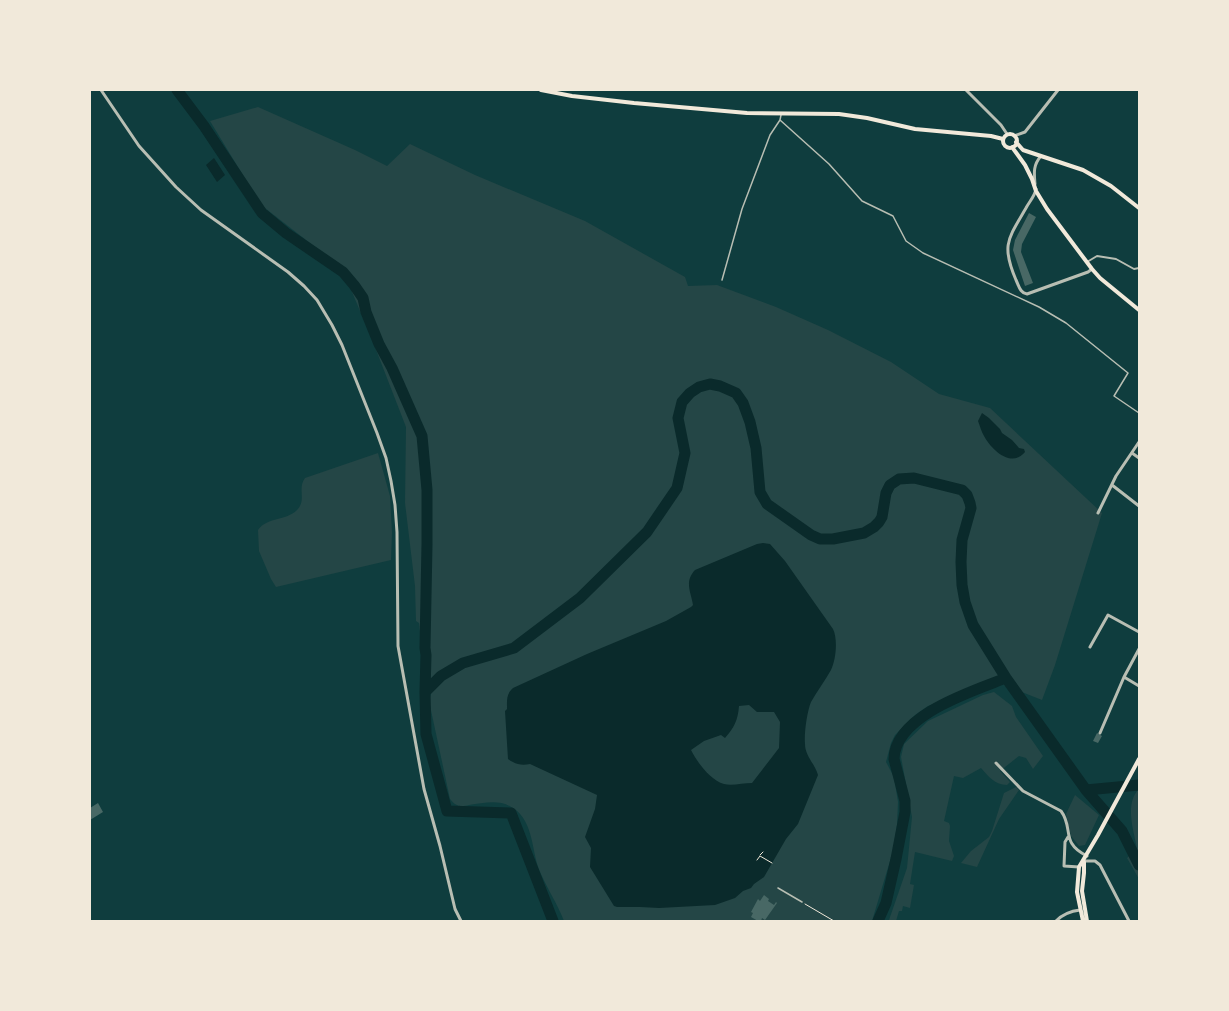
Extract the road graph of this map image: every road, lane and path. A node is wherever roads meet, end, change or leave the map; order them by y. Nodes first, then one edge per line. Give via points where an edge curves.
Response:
1 (101, 90) edge
2 (541, 90) edge
3 (966, 90) edge
4 (1058, 90) edge
5 (781, 113) junction
6 (780, 120) junction
7 (1007, 134) junction
8 (1014, 136) junction
9 (1003, 140) junction
10 (1016, 142) junction
11 (1012, 147) junction
12 (1041, 156) junction
13 (1036, 191) junction
14 (1139, 208) edge
15 (1087, 262) junction
16 (1139, 268) edge
17 (1092, 269) junction
18 (722, 280) dead end
19 (1139, 310) edge
20 (1139, 413) edge
21 (1139, 442) edge
22 (1132, 453) junction
23 (1139, 458) edge
24 (1112, 485) junction
25 (1139, 506) edge
26 (1098, 513) dead end
27 (1139, 632) edge
28 (1090, 647) dead end
29 (1139, 649) edge
30 (1124, 677) junction
31 (1139, 686) edge
32 (1100, 733) dead end
33 (1139, 759) edge
34 (996, 763) dead end
35 (1068, 837) junction
36 (763, 852) dead end
37 (760, 856) junction
38 (1087, 856) junction
39 (757, 860) dead end
40 (1084, 861) junction
41 (772, 863) dead end
42 (1079, 867) junction
43 (778, 888) dead end
44 (802, 902) joint
45 (1080, 910) junction
46 (461, 921) edge
47 (834, 921) edge
48 (1056, 921) edge
49 (1082, 921) edge
50 (1087, 921) edge
51 (1129, 921) edge

1 - 46 street via 128,132 165,176 202,210 304,286 317,300 342,345 367,406 392,481 397,532 398,646 424,788 454,909
2 - 5 main road via 634,103 747,113
3 - 7 street
4 - 8 street via 1025,132
5 - 6 lane
5 - 9 main road via 840,114 915,129 991,136
6 - 18 lane via 770,135 742,209
6 - 20 lane via 829,164 862,201 893,216 906,242 923,253 1039,307 1066,323 1128,373 1114,396
7 - 8 main road
7 - 9 main road
8 - 10 main road
9 - 11 main road via 1003,144
10 - 11 main road
10 - 12 main road via 1023,150
11 - 13 main road via 1032,179
12 - 13 street via 1034,171
12 - 14 main road via 1083,170 1111,186
13 - 15 main road
13 - 17 street via 1009,238 1007,249 1021,290 1027,294
15 - 16 street via 1097,256 1116,259 1134,269
15 - 17 main road
17 - 19 main road
21 - 22 street
22 - 23 street
22 - 24 street
24 - 25 street
24 - 26 street
27 - 28 street via 1108,615
29 - 30 street
30 - 31 street
30 - 32 street
33 - 38 main road
34 - 35 street via 1023,791 1061,811 1067,823
35 - 38 street via 1073,845
35 - 42 street via 1064,866
36 - 37 path
37 - 39 path
37 - 41 path
38 - 40 main road
40 - 42 main road
40 - 50 main road via 1082,891
40 - 51 street via 1094,861 1100,865
42 - 45 main road via 1077,892
43 - 44 lane
44 - 47 path
45 - 48 street via 1072,911
45 - 49 main road

